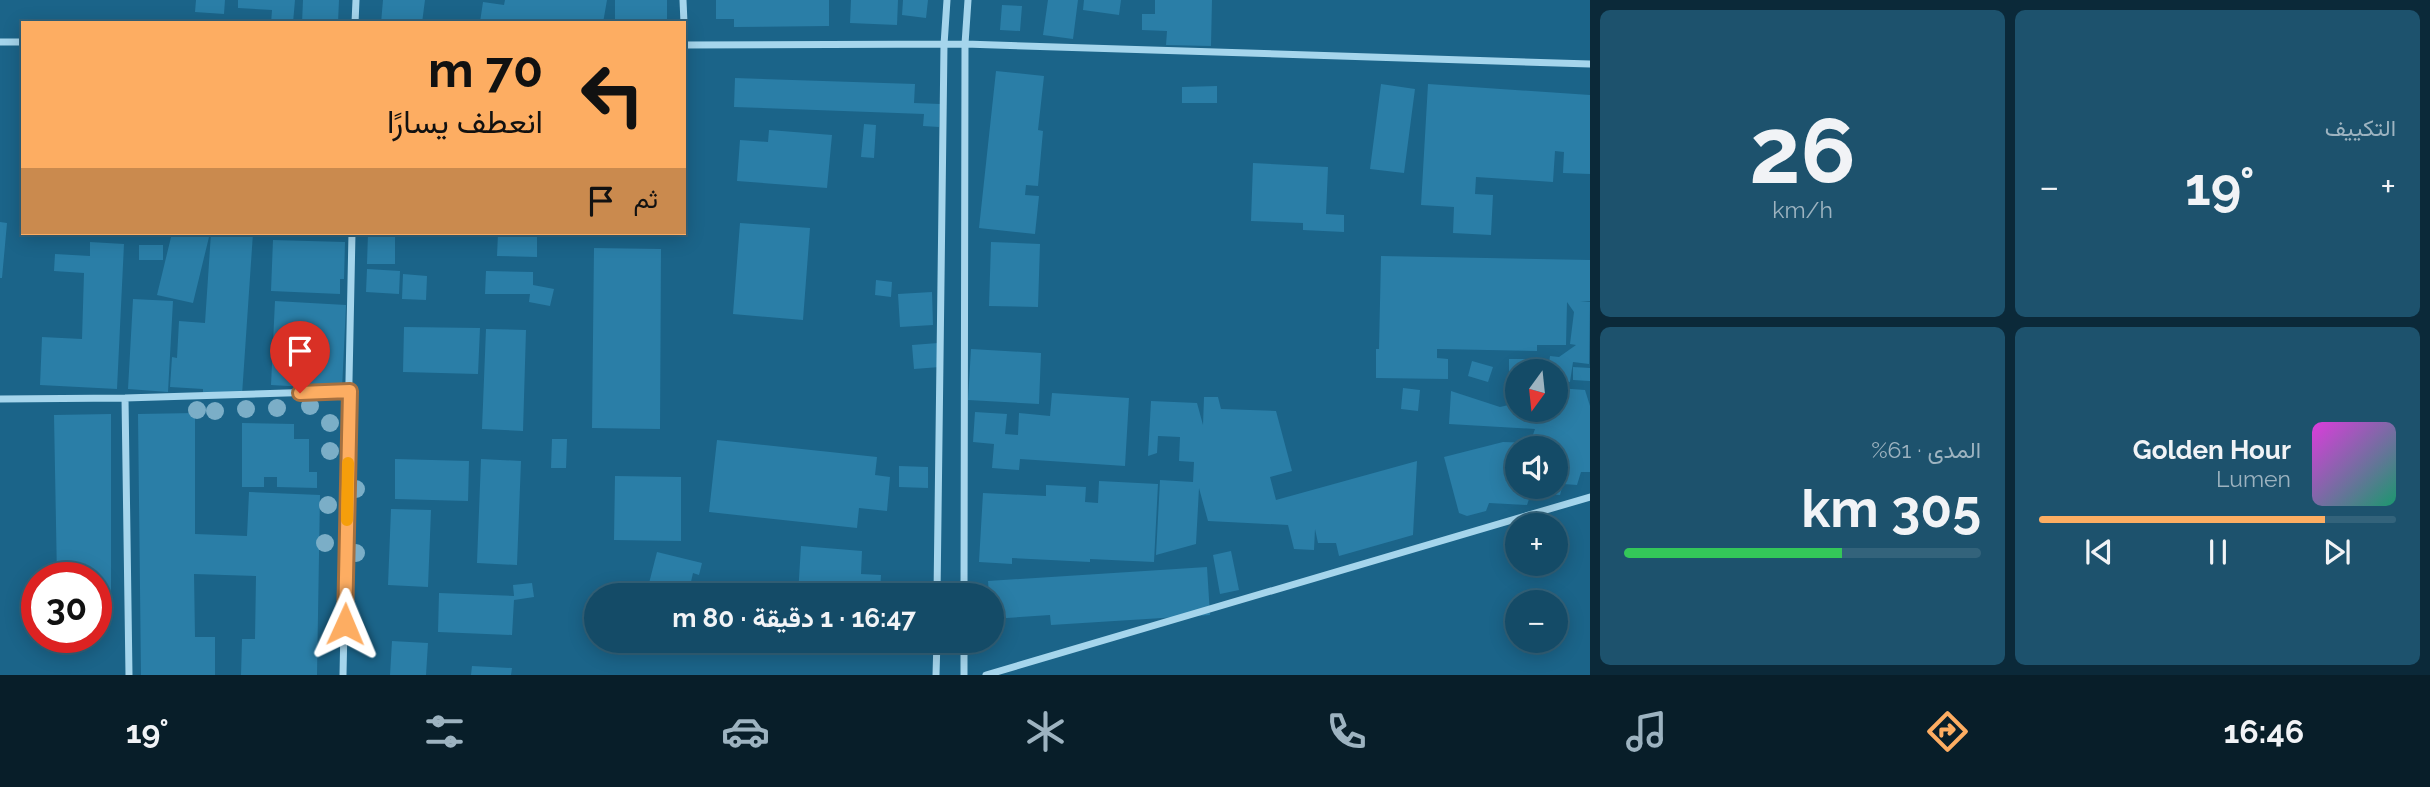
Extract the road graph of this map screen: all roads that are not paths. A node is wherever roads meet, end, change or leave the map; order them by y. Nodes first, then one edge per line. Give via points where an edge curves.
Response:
1 (356, 0) edge
2 (684, 0) edge
3 (947, 0) edge
4 (968, 0) edge
5 (355, 21) edge
6 (684, 21) edge
7 (0, 42) edge
8 (21, 42) edge
9 (965, 44) junction
10 (686, 45) edge
11 (944, 45) junction
12 (1590, 64) edge
13 (352, 235) edge
14 (350, 391) junction
15 (125, 398) junction
16 (0, 399) edge
17 (1590, 496) edge
18 (937, 583) edge
19 (964, 583) edge
20 (937, 653) edge
21 (964, 653) edge
22 (130, 675) edge
23 (343, 675) edge
24 (936, 675) edge
25 (964, 675) edge
26 (986, 675) edge

1 - 5 street
2 - 6 street
3 - 11 street
4 - 9 street
7 - 8 street
9 - 11 street
9 - 12 street
9 - 19 street
10 - 11 street
11 - 18 street
13 - 14 street
14 - 15 street
14 - 23 street
15 - 16 street
15 - 22 street
17 - 26 street
20 - 24 street
21 - 25 street

